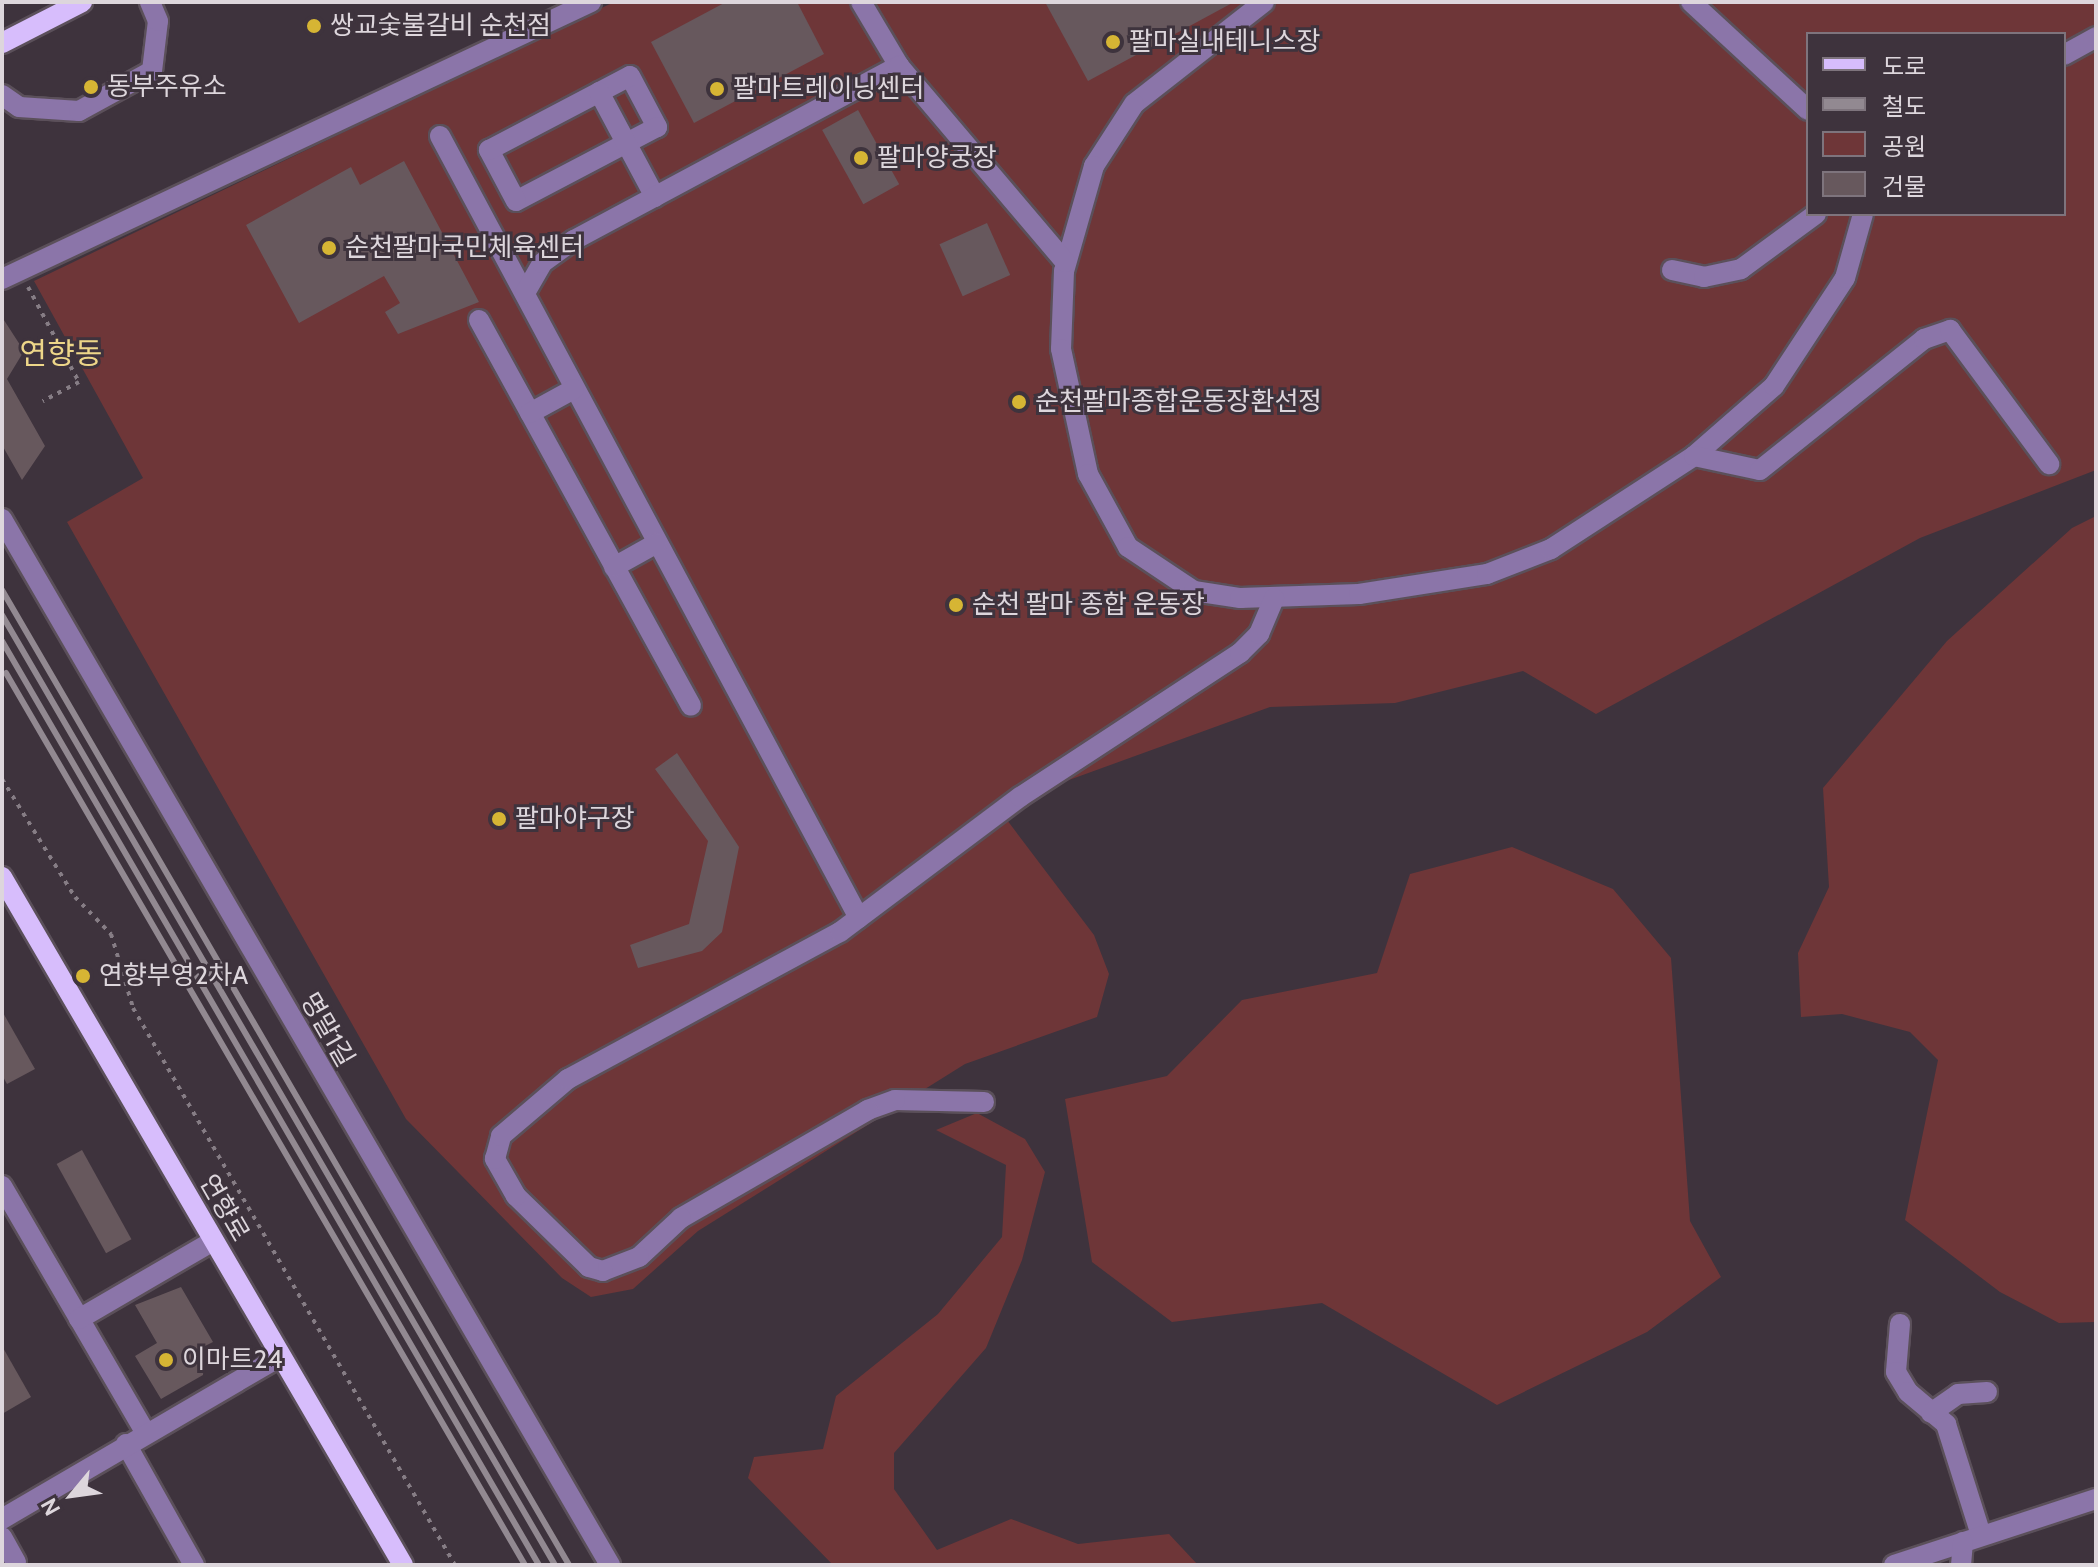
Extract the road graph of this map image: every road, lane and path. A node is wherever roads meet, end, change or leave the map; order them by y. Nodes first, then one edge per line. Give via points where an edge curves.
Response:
1 (82, 2) edge
2 (150, 2) edge
3 (591, 2) edge
4 (861, 2) edge
5 (1264, 2) edge
6 (1691, 2) edge
7 (2096, 37) edge
8 (2, 43) edge
9 (2066, 54) edge
10 (899, 66) junction
11 (599, 92) junction
12 (2, 95) edge
13 (1806, 108) edge
14 (440, 136) dead end
15 (626, 143) junction
16 (655, 197) junction
17 (1813, 216) edge
18 (1862, 216) edge
19 (1065, 262) junction
20 (1672, 270) dead end
21 (11, 275) edge
22 (525, 293) junction
23 (479, 320) dead end
24 (574, 389) junction
25 (43, 401) dead end
26 (530, 413) junction
27 (1694, 456) junction
28 (2049, 464) dead end
29 (2, 519) edge
30 (657, 543) junction
31 (614, 567) junction
32 (1274, 598) junction
33 (691, 706) dead end
34 (2, 779) edge
35 (2, 877) edge
36 (859, 918) junction
37 (984, 1102) dead end
38 (2, 1186) edge
39 (213, 1241) junction
40 (79, 1319) junction
41 (1900, 1324) dead end
42 (279, 1357) junction
43 (1987, 1392) dead end
44 (1931, 1413) junction
45 (146, 1433) junction
46 (126, 1444) junction
47 (2096, 1499) edge
48 (2, 1519) edge
49 (2, 1537) edge
50 (1972, 1539) junction
51 (19, 1564) edge
52 (194, 1565) edge
53 (403, 1565) edge
54 (455, 1565) edge
55 (610, 1565) edge
56 (1894, 1565) edge
57 (1961, 1565) edge

1 - 8 main road
2 - 12 street via 158,21 152,71 79,111 19,107
3 - 21 street
4 - 10 street
5 - 19 street via 1171,68 1134,104 1094,166
6 - 13 street
7 - 9 street
10 - 16 street
10 - 19 street
11 - 15 street
11 - 15 street via 630,76 657,127
11 - 15 street via 489,150 502,176 516,201
14 - 22 street
15 - 16 street
16 - 22 street via 553,254
17 - 20 street via 1741,269 1704,277
18 - 27 street via 1845,278 1798,357 1739,422
19 - 32 street via 1061,349 1076,439 1128,547 1194,591
21 - 25 path via 79,382
22 - 24 street
23 - 26 street
24 - 26 street
24 - 30 street
26 - 31 street
27 - 28 street via 1760,470 1924,339 1950,330
27 - 32 street via 1518,564 1439,584
29 - 55 street, 명말1길
30 - 31 street
30 - 36 street
31 - 33 street
32 - 36 street via 1259,634 1240,653 1020,797
34 - 54 path via 75,897 111,934 133,1008
35 - 39 main road, 연향로
36 - 37 street via 568,1079 501,1136 495,1146 498,1173 589,1267 613,1270 653,1247 681,1218 868,1110 895,1100
38 - 40 street
39 - 40 street
39 - 42 main road, 연향로
40 - 45 street
41 - 44 street via 1896,1372
42 - 45 street
42 - 53 main road, 연향로
43 - 44 street via 1958,1394
44 - 50 street via 1946,1424
45 - 46 street
46 - 48 street
46 - 52 street
47 - 50 street
49 - 51 street
50 - 56 street
50 - 57 street

